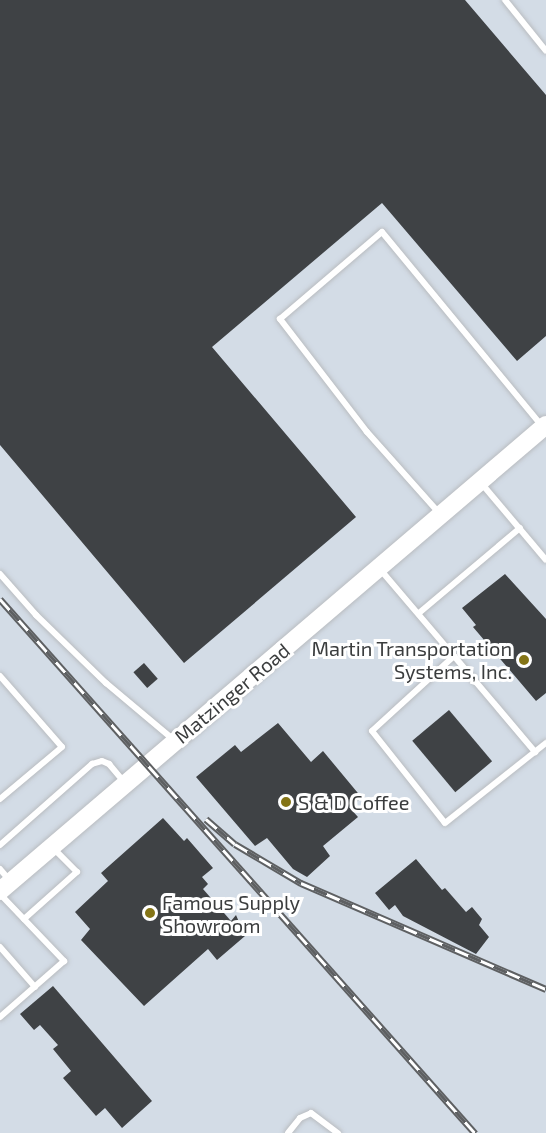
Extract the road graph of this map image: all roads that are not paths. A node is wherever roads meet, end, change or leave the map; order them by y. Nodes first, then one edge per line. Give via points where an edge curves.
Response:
1 (505, 0) edge
2 (546, 51) edge
3 (545, 426) edge
4 (480, 481) junction
5 (441, 514) junction
6 (520, 528) junction
7 (546, 560) edge
8 (380, 568) junction
9 (0, 574) edge
10 (419, 613) junction
11 (454, 656) junction
12 (0, 676) edge
13 (175, 741) junction
14 (546, 743) edge
15 (535, 752) junction
16 (126, 784) junction
17 (0, 799) edge
18 (0, 845) edge
19 (52, 847) junction
20 (3, 884) edge
21 (24, 919) junction
22 (0, 947) edge
23 (35, 987) junction
24 (0, 1017) edge
25 (288, 1133) edge
26 (338, 1133) edge

1 - 2 lane
3 - 4 street, Matzinger Road
3 - 5 lane via 382,232 280,319 367,432
4 - 5 street, Matzinger Road
4 - 6 lane
5 - 8 street, Matzinger Road
6 - 7 lane
6 - 10 lane
8 - 10 lane
8 - 13 street, Matzinger Road
9 - 13 lane via 106,683
10 - 11 lane
11 - 15 lane
11 - 15 lane via 372,731 445,823
12 - 17 lane via 62,747
13 - 16 street, Matzinger Road
14 - 15 lane
16 - 18 lane via 109,764 92,764
16 - 19 street, Matzinger Road
19 - 20 street, Matzinger Road
19 - 21 lane via 76,872
20 - 21 lane
21 - 23 lane via 64,961
22 - 23 lane
23 - 24 lane
25 - 26 lane via 300,1118 311,1113

